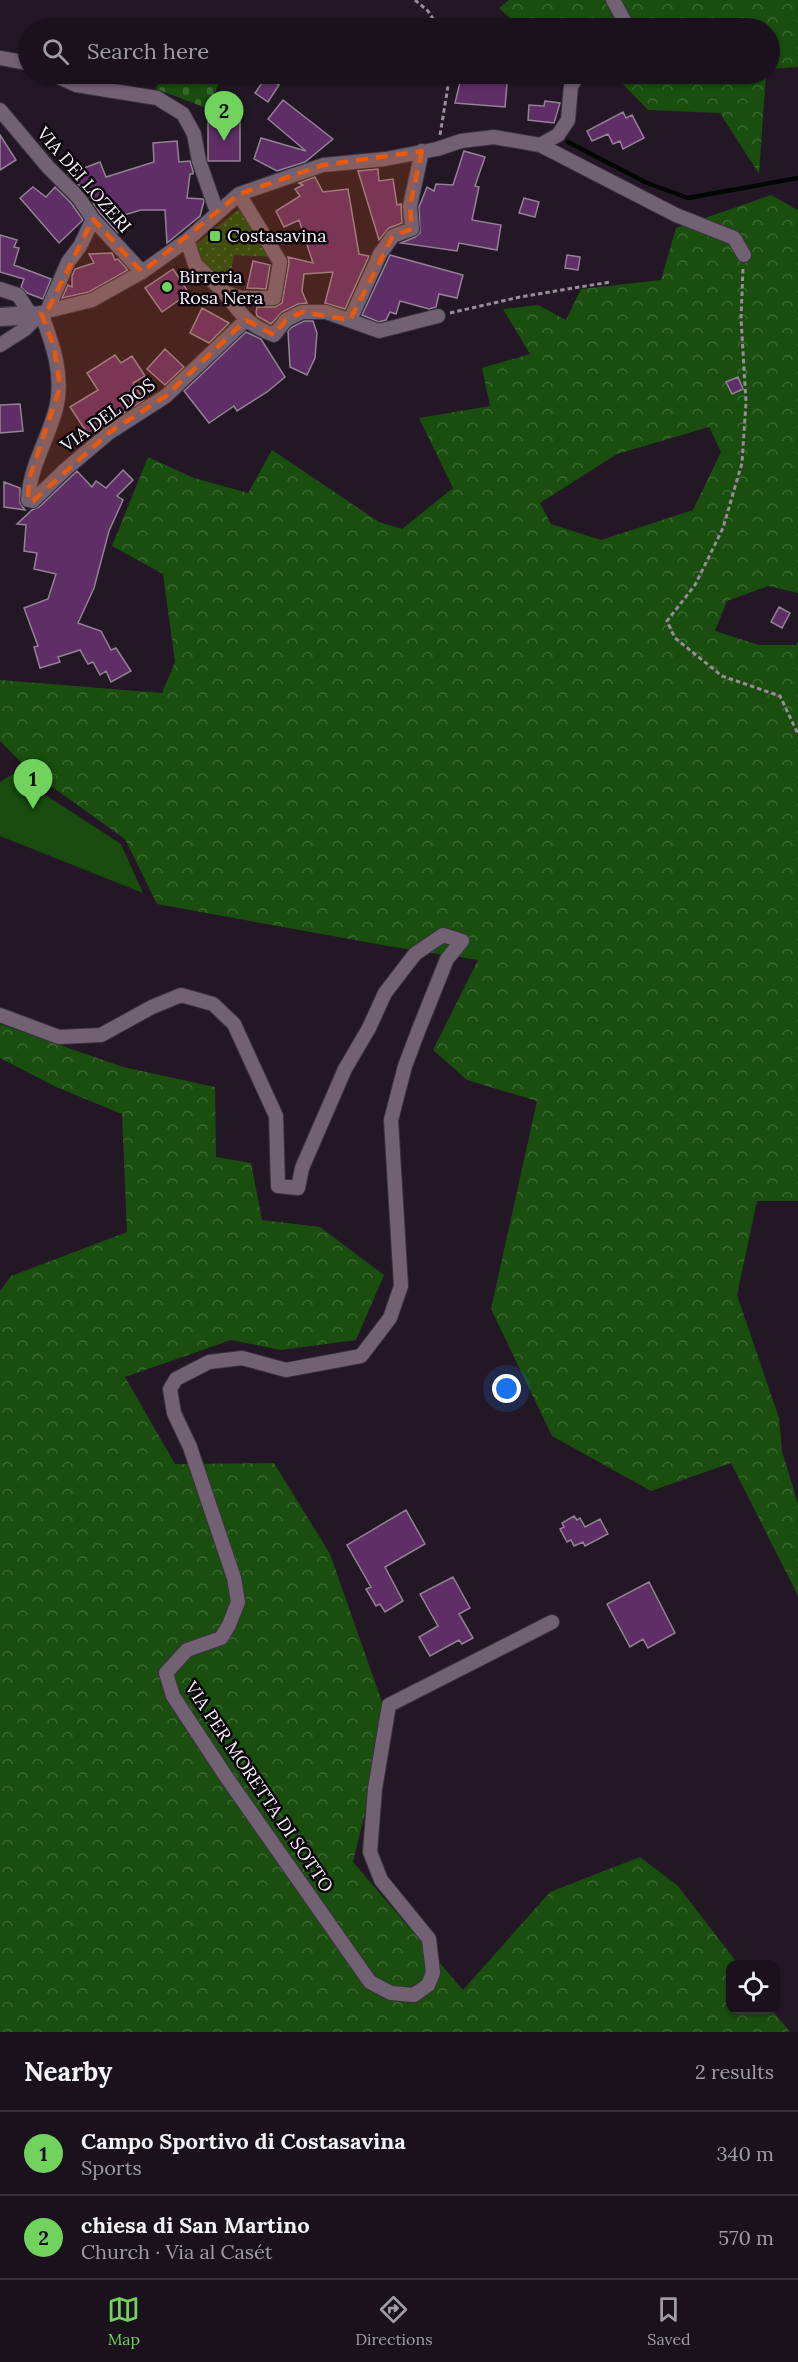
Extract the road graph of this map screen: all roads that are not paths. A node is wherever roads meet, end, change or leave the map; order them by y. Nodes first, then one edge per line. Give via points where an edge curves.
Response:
1 (613, 0) edge
2 (623, 18) edge
3 (0, 58) edge
4 (18, 61) edge
5 (74, 84) edge
6 (572, 84) edge
7 (0, 110) edge
8 (540, 145) junction
9 (422, 151) junction
10 (239, 194) junction
11 (217, 212) junction
12 (93, 219) junction
13 (187, 240) junction
14 (744, 255) road end
15 (142, 272) junction
16 (0, 289) edge
17 (224, 292) junction
18 (40, 313) junction
19 (438, 316) road end
20 (0, 317) edge
21 (246, 320) junction
22 (350, 320) junction
23 (0, 345) edge
24 (0, 1015) edge
25 (552, 1622) dead end

1 - 2 street
3 - 4 street
5 - 11 street via 158,98 183,114 194,134
6 - 8 street via 568,120 558,135
7 - 12 street, VIA DEI LOZERI
8 - 9 street via 494,137
8 - 14 street via 676,215 734,238
9 - 10 street via 323,165
9 - 22 street via 410,206 412,229 393,236
10 - 11 street
10 - 17 street via 280,262 274,298 241,298
11 - 13 street
12 - 15 street, VIA DEI LOZERI
12 - 18 street
13 - 15 street
13 - 17 street via 195,264
15 - 18 street via 92,300
16 - 18 street via 18,295
17 - 21 street
18 - 20 street
18 - 21 street, VIA DEL DOS via 54,347 60,387 29,479 28,500 33,501 110,432 166,396
18 - 23 street via 26,329
19 - 22 street via 379,331
21 - 22 street via 256,329 274,335 286,320 302,312 326,312
24 - 25 street, VIA PER MORETTA DI SOTTO via 59,1037 101,1035 181,995 213,1004 234,1024 276,1116 278,1186 297,1188 345,1069 385,993 415,954 443,935 462,941 447,959 418,1029 391,1120 401,1286 390,1318 361,1356 286,1370 242,1358 209,1362 176,1379 170,1389 174,1413 190,1447 234,1578 238,1602 221,1638 187,1650 166,1673 173,1696 370,1982 391,1993 414,1995 428,1985 433,1973 429,1939 381,1880 370,1852 375,1789 389,1705

